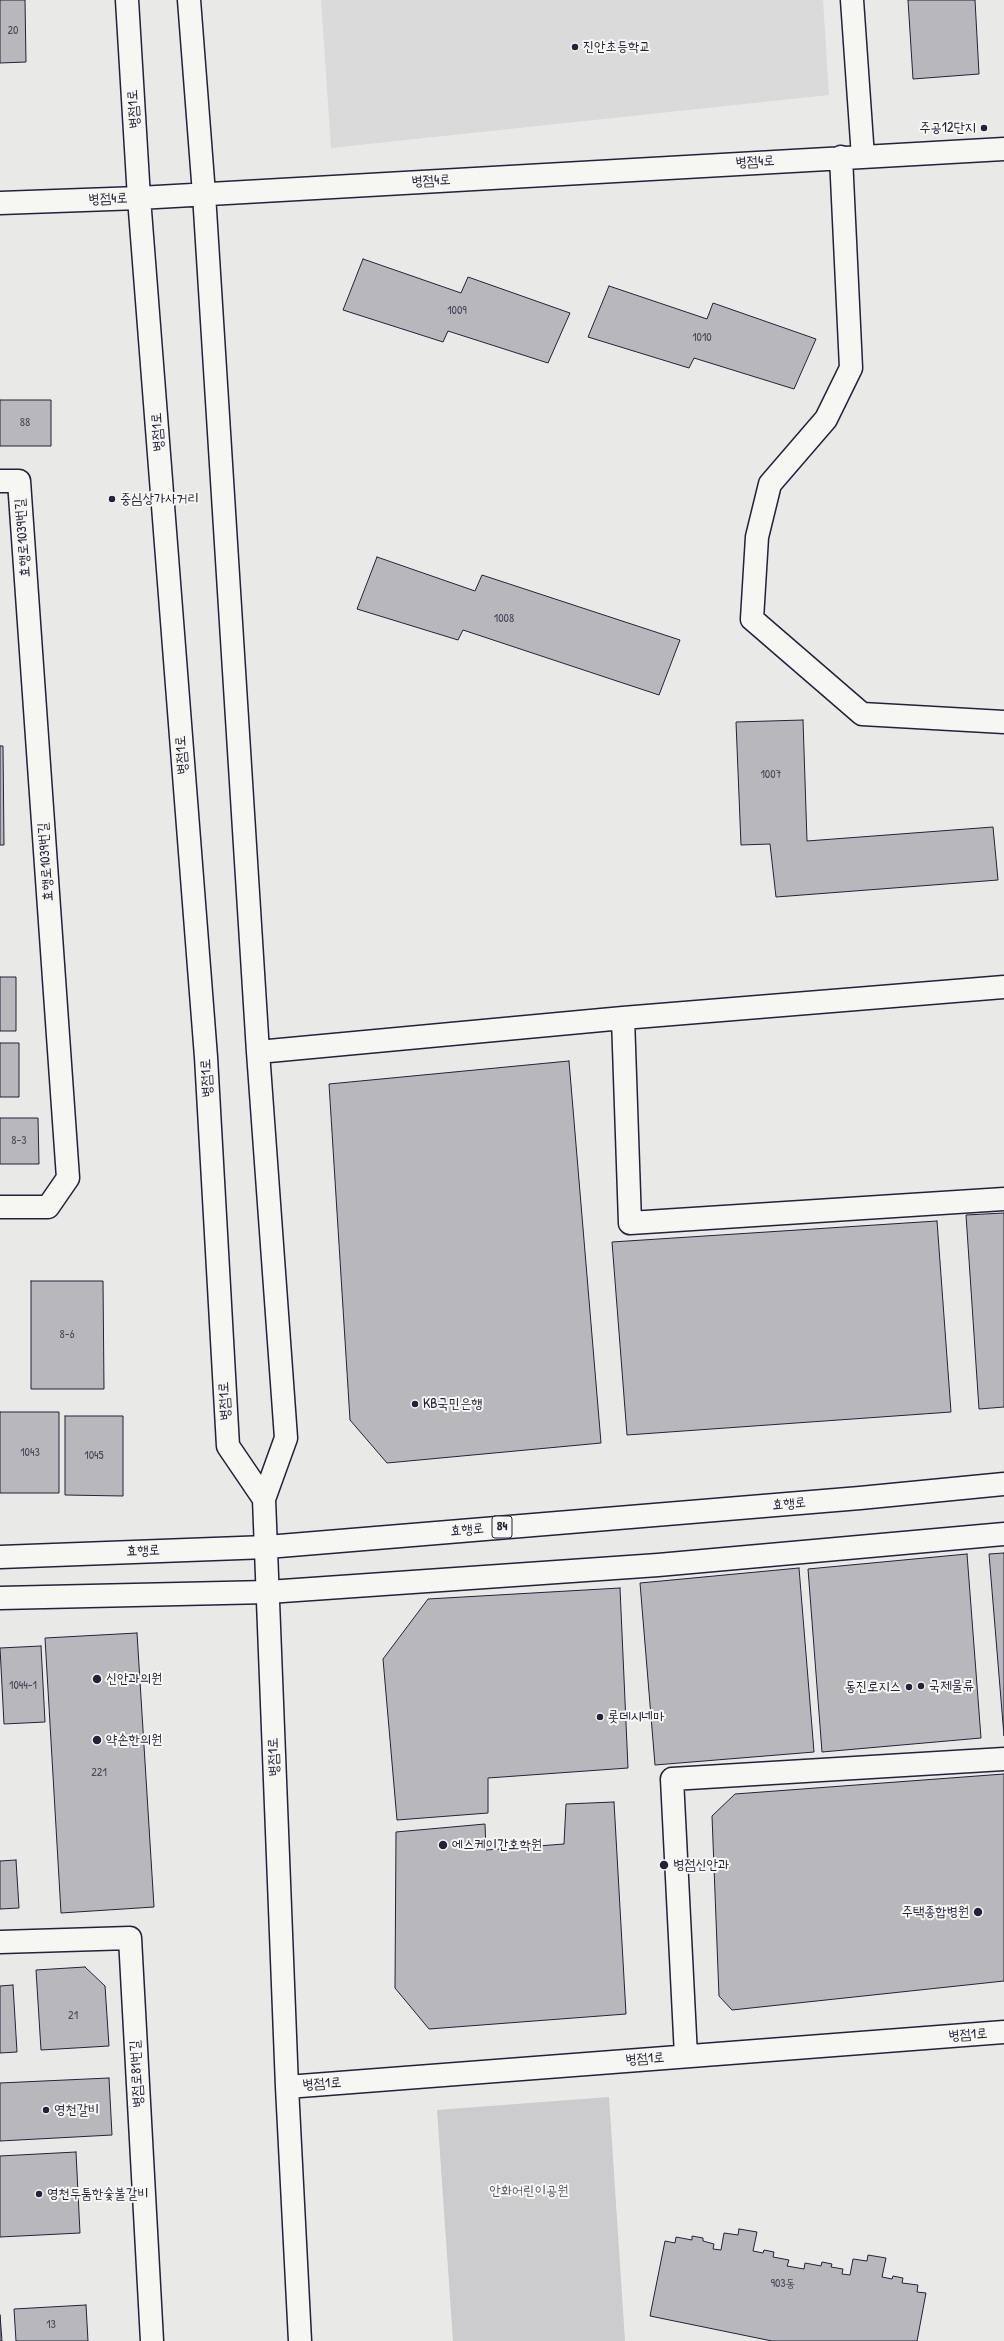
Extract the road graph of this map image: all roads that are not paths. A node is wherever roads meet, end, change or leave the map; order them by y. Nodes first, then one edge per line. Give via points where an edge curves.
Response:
1 (127, 0) edge
2 (189, 0) edge
3 (852, 0) edge
4 (1004, 149) edge
5 (863, 156) junction
6 (841, 158) junction
7 (204, 194) junction
8 (139, 198) junction
9 (0, 203) edge
10 (0, 481) edge
11 (1004, 722) edge
12 (1004, 987) edge
13 (623, 1018) junction
14 (258, 1052) junction
15 (1004, 1199) edge
16 (0, 1207) edge
17 (1004, 1484) edge
18 (264, 1499) junction
19 (1004, 1534) edge
20 (266, 1547) junction
21 (0, 1557) edge
22 (268, 1592) junction
23 (0, 1598) edge
24 (1004, 1759) edge
25 (0, 1942) edge
26 (1004, 2032) edge
27 (686, 2056) junction
28 (286, 2087) junction
29 (152, 2341) edge
30 (300, 2341) edge

1 - 8 street, 병점1로
2 - 7 street, 병점1로
3 - 5 street
4 - 5 street, 병점4로
5 - 6 street, 병점4로
6 - 7 street, 병점4로
6 - 11 street via 851,368 826,418 770,484 757,537 752,619 862,714
7 - 8 street, 병점4로
7 - 14 street, 병점1로
8 - 9 street, 병점4로
8 - 18 street, 병점1로 via 206,1057 228,1446
10 - 16 street, 효행로1039번길 via 19,481 68,1178 48,1207
12 - 13 street
13 - 14 street
13 - 15 street via 630,1223
14 - 18 street, 병점1로 via 286,1438
17 - 20 street, 효행로 / 84 via 852,1499
18 - 20 street, 병점1로
19 - 22 street via 658,1565
20 - 21 street, 효행로 / 84
20 - 22 street, 병점1로
22 - 23 street
22 - 28 street, 병점1로
24 - 27 street via 672,1779
25 - 29 street, 병점로81번길 via 130,1938
26 - 27 street, 병점1로
27 - 28 street, 병점1로
28 - 30 street, 병점1로

